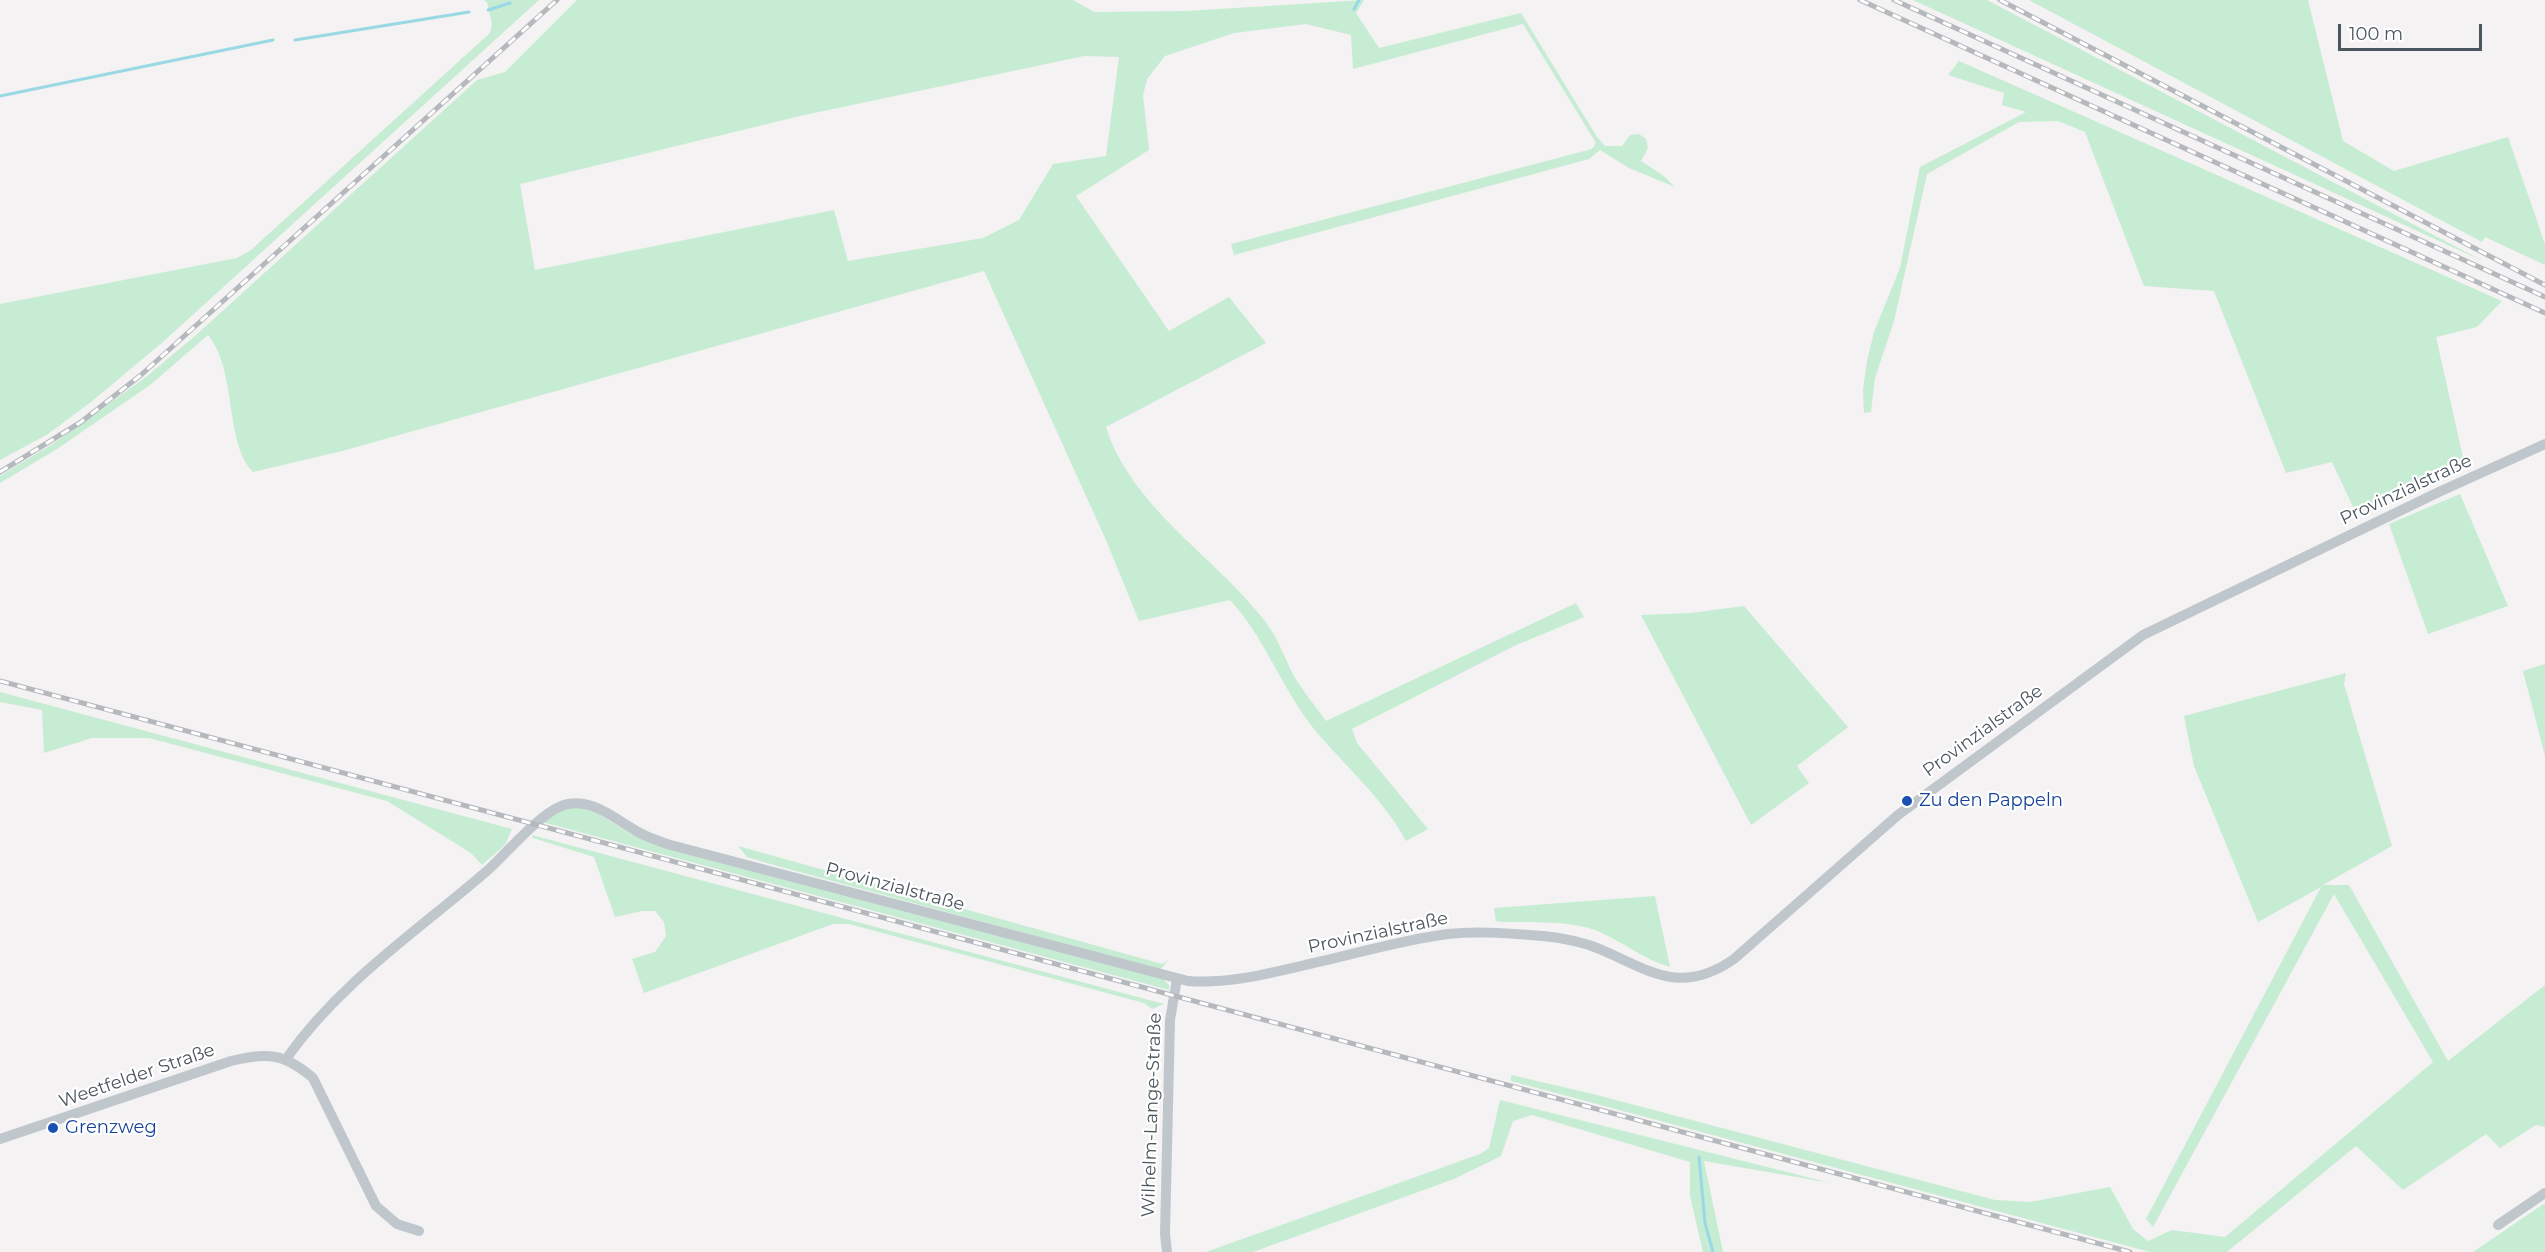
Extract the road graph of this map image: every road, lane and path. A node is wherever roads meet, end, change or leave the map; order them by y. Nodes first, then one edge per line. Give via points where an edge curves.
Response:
1 (2545, 444) edge
2 (1177, 979) junction
3 (286, 1059) junction
4 (0, 1139) edge
5 (2545, 1193) edge
6 (2498, 1225) dead end
7 (419, 1231) dead end
8 (1167, 1252) edge

1 - 2 street, Provinzialstraße via 2143,635 1898,815 1734,959 1712,972 1687,977 1660,976 1574,941 1469,933 1429,937 1232,980
2 - 3 street, Provinzialstraße via 667,844 644,836 600,809 563,805 547,813 494,864 386,953 321,1016
2 - 8 street, Wilhelm-Lange-Straße via 1170,1020
3 - 4 street, Weetfelder Straße via 261,1054 231,1061
3 - 7 street, Weetfelder Straße via 313,1078 320,1089 376,1206 397,1224
5 - 6 street

